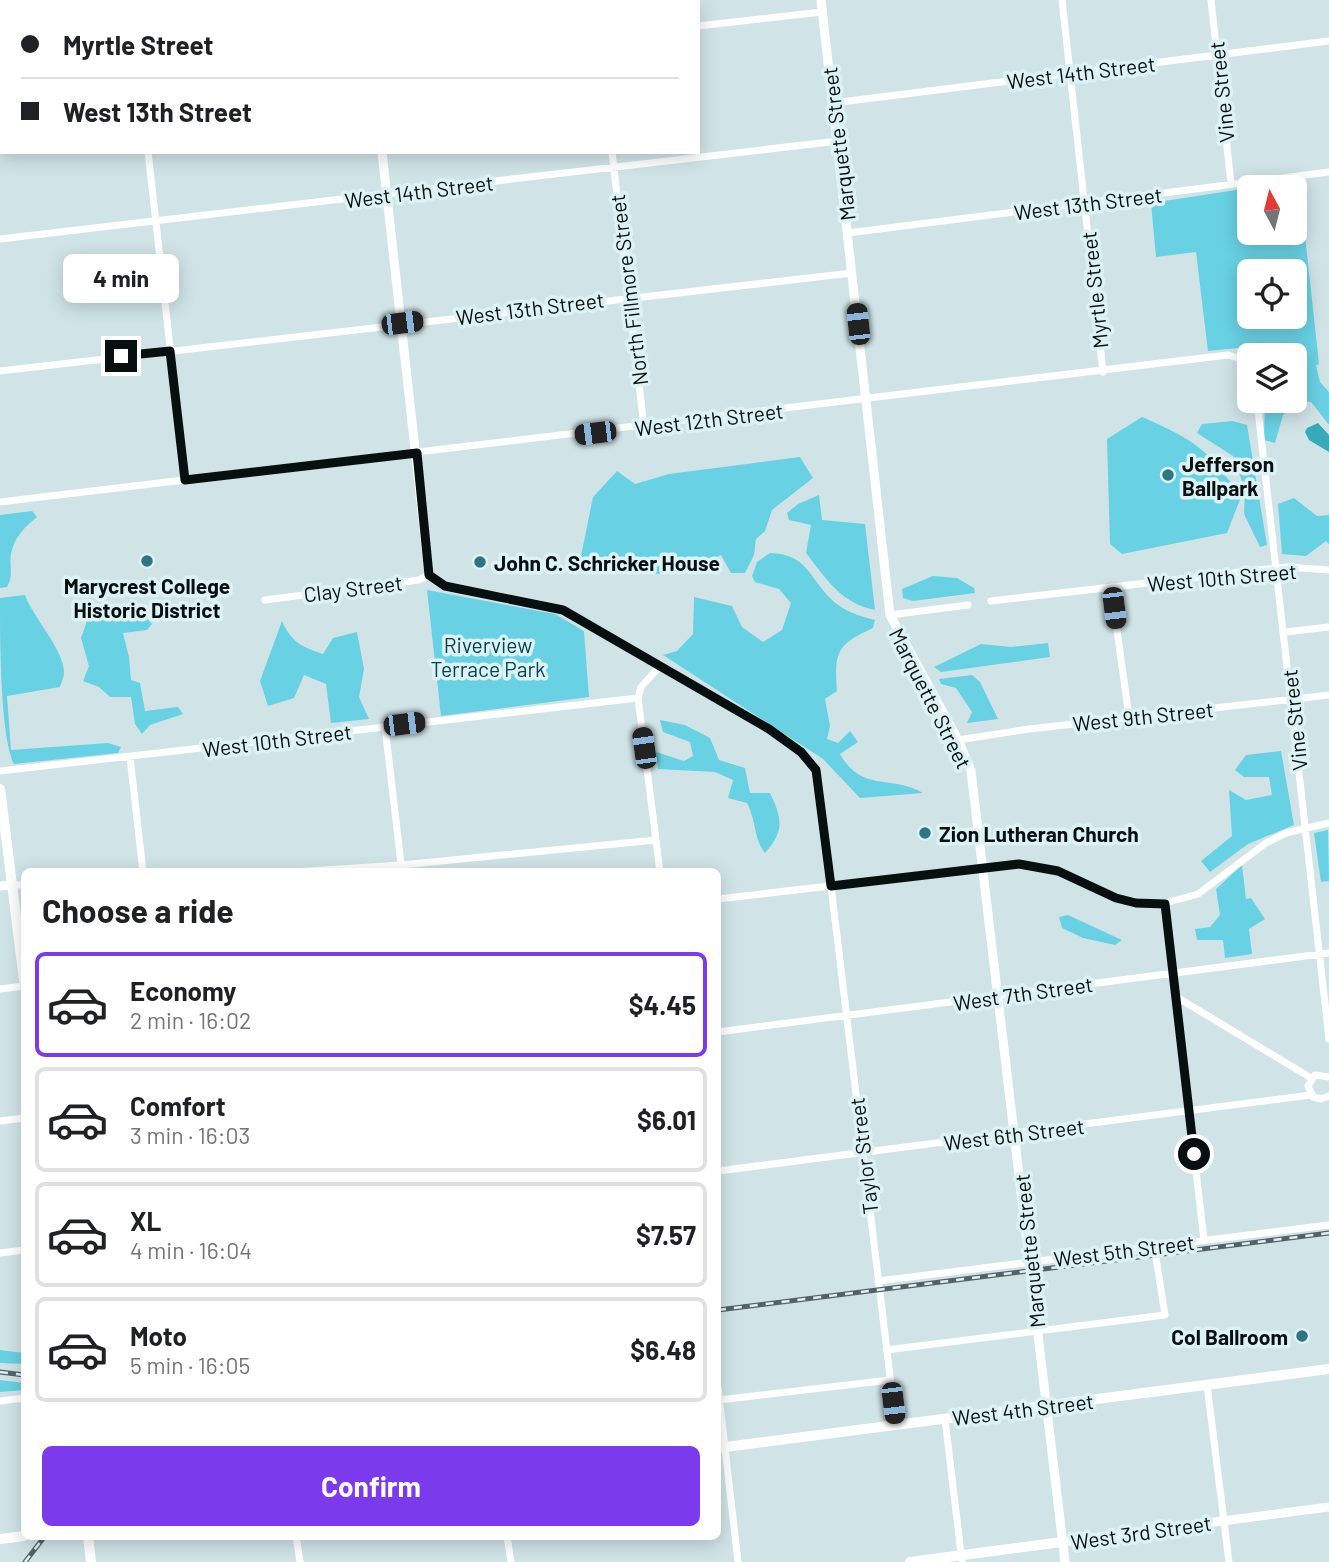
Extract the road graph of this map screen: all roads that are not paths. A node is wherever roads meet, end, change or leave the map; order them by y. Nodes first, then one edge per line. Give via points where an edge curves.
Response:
1 (821, 0) edge
2 (1062, 0) edge
3 (1211, 0) edge
4 (822, 12) junction
5 (700, 26) edge
6 (1329, 41) edge
7 (1217, 55) junction
8 (1070, 73) junction
9 (833, 103) junction
10 (838, 141) junction
11 (148, 154) edge
12 (382, 154) edge
13 (612, 154) edge
14 (614, 168) junction
15 (1329, 172) edge
16 (1231, 184) junction
17 (386, 194) junction
18 (1084, 203) junction
19 (156, 221) junction
20 (848, 233) junction
21 (0, 239) edge
22 (852, 273) junction
23 (629, 297) junction
24 (402, 323) junction
25 (170, 351) junction
26 (1237, 360) edge
27 (0, 371) edge
28 (1103, 372) junction
29 (866, 401) junction
30 (1258, 413) edge
31 (644, 427) junction
32 (417, 453) junction
33 (185, 480) junction
34 (0, 502) edge
35 (1277, 568) junction
36 (1329, 570) edge
37 (429, 575) junction
38 (1111, 587) junction
39 (265, 600) dead end
40 (991, 601) dead end
41 (968, 605) dead end
42 (890, 615) junction
43 (1329, 628) edge
44 (1285, 632) junction
45 (661, 665) junction
46 (1329, 695) edge
47 (638, 698) junction
48 (1292, 699) junction
49 (1129, 717) junction
50 (385, 727) junction
51 (958, 740) junction
52 (130, 757) junction
53 (0, 771) edge
54 (0, 789) edge
55 (1329, 823) edge
56 (1306, 827) junction
57 (656, 839) junction
58 (982, 867) junction
59 (143, 868) edge
60 (402, 868) edge
61 (660, 868) edge
62 (6, 886) edge
63 (831, 886) junction
64 (721, 899) edge
65 (1165, 904) junction
66 (1329, 953) edge
67 (1320, 954) junction
68 (21, 964) edge
69 (1172, 974) junction
70 (21, 986) edge
71 (0, 989) edge
72 (999, 996) junction
73 (1175, 996) junction
74 (846, 1016) junction
75 (721, 1032) edge
76 (1329, 1039) edge
77 (1328, 1074) edge
78 (1311, 1078) junction
79 (1311, 1095) junction
80 (1329, 1096) edge
81 (1189, 1112) junction
82 (21, 1118) edge
83 (0, 1121) edge
84 (1016, 1133) junction
85 (863, 1153) junction
86 (721, 1171) edge
87 (1329, 1225) edge
88 (1204, 1240) junction
89 (21, 1250) edge
90 (0, 1253) edge
91 (1156, 1258) dead end
92 (1030, 1262) junction
93 (878, 1280) junction
94 (1038, 1331) junction
95 (886, 1350) junction
96 (1329, 1369) edge
97 (890, 1380) junction
98 (1207, 1385) junction
99 (21, 1398) edge
100 (721, 1400) edge
101 (0, 1401) edge
102 (1045, 1406) junction
103 (944, 1419) junction
104 (896, 1426) junction
105 (721, 1447) edge
106 (1329, 1507) edge
107 (1224, 1521) junction
108 (21, 1536) edge
109 (0, 1539) edge
110 (88, 1540) edge
111 (297, 1540) edge
112 (508, 1540) edge
113 (1062, 1542) junction
114 (961, 1559) edge
115 (91, 1562) edge
116 (300, 1562) edge
117 (510, 1562) edge
118 (738, 1562) edge
119 (910, 1562) edge
120 (1065, 1562) edge
121 (1229, 1562) edge

1 - 4 street, Marquette Street
2 - 8 street, Myrtle Street
3 - 7 street, Vine Street
4 - 5 street
4 - 9 street, Marquette Street
6 - 7 street, West 14th Street
7 - 8 street, West 14th Street
7 - 16 street, Vine Street
8 - 9 street, West 14th Street
8 - 18 street, Myrtle Street
9 - 10 street, Marquette Street
10 - 14 street, West 14th Street
10 - 20 street, Marquette Street
11 - 19 street
12 - 17 street
13 - 14 street, North Fillmore Street
14 - 17 street, West 14th Street
14 - 23 street, North Fillmore Street
15 - 16 street, West 13th Street
16 - 18 street, West 13th Street
17 - 19 street, West 14th Street
17 - 24 street
18 - 20 street, West 13th Street
18 - 28 street, Myrtle Street
19 - 21 street, West 14th Street
19 - 25 street
20 - 22 street, Marquette Street
22 - 23 street, West 13th Street
22 - 29 street, Marquette Street
23 - 24 street, West 13th Street
23 - 31 street, North Fillmore Street
24 - 25 street, West 13th Street
24 - 32 street
25 - 27 street, West 13th Street
25 - 33 street
26 - 28 street, West 12th Street via 1228,355
28 - 29 street, West 12th Street
29 - 31 street, West 12th Street
29 - 42 street, Marquette Street
30 - 35 street, Vine Street
31 - 32 street, West 12th Street
32 - 33 street, West 12th Street
32 - 37 street
33 - 34 street, West 12th Street
35 - 36 street, West 10th Street
35 - 38 street, West 10th Street
35 - 44 street, Vine Street
37 - 39 street, Clay Street
37 - 45 street, Clay Street via 445,586 563,610
38 - 40 street, West 10th Street
38 - 49 street
41 - 42 street
42 - 51 street, Marquette Street
43 - 44 street
44 - 48 street, Vine Street
45 - 47 street via 641,687
45 - 63 street, Clay Street via 769,729 813,763
46 - 48 street, West 9th Street
47 - 50 street, West 10th Street
47 - 57 street
48 - 49 street, West 9th Street
48 - 56 street, Vine Street
49 - 51 street, West 9th Street
50 - 52 street, West 10th Street
50 - 60 street
51 - 58 street, Marquette Street via 971,771
52 - 53 street, West 10th Street
52 - 59 street
54 - 62 main road
55 - 56 street
56 - 65 street via 1266,843 1198,894
56 - 67 street, Vine Street
57 - 60 street
57 - 61 street
58 - 63 street
58 - 65 street via 1019,864 1058,871 1116,898
58 - 72 street, Marquette Street
62 - 68 main road
63 - 64 street
63 - 74 street, Taylor Street
65 - 69 street
66 - 67 street, West 7th Street
67 - 69 street, West 7th Street
67 - 76 street, Vine Street
69 - 72 street, West 7th Street
69 - 73 street
70 - 71 street
72 - 74 street, West 7th Street
72 - 84 street, Marquette Street
73 - 78 street
73 - 81 street
74 - 75 street, West 7th Street
74 - 85 street, Taylor Street
77 - 78 street
78 - 79 street
79 - 80 street, West 6th Street
79 - 81 street, West 6th Street
81 - 84 street, West 6th Street
81 - 88 street
82 - 83 street
84 - 85 street, West 6th Street
84 - 92 street, Marquette Street
85 - 86 street, West 6th Street
85 - 93 street, Taylor Street
87 - 88 street, West 5th Street
88 - 92 street, West 5th Street
89 - 90 street
91 - 94 street via 1165,1315
92 - 93 street, West 5th Street
92 - 94 street, Marquette Street
93 - 95 street, Taylor Street
94 - 95 street
94 - 102 street, Marquette Street
95 - 97 street, Taylor Street
96 - 98 main road, West 4th Street
97 - 100 street
97 - 104 street, Taylor Street
98 - 102 main road, West 4th Street
98 - 107 street
99 - 101 street
102 - 103 main road, West 4th Street
102 - 113 street, Marquette Street
103 - 104 main road, West 4th Street
103 - 114 street
104 - 105 main road, West 4th Street
105 - 118 street
106 - 107 street, West 3rd Street
107 - 113 street, West 3rd Street
107 - 121 street
108 - 109 main road
110 - 115 main road
111 - 116 street
112 - 117 street
113 - 114 main road, West 3rd Street
113 - 120 street, Marquette Street
114 - 119 main road, West 3rd Street

